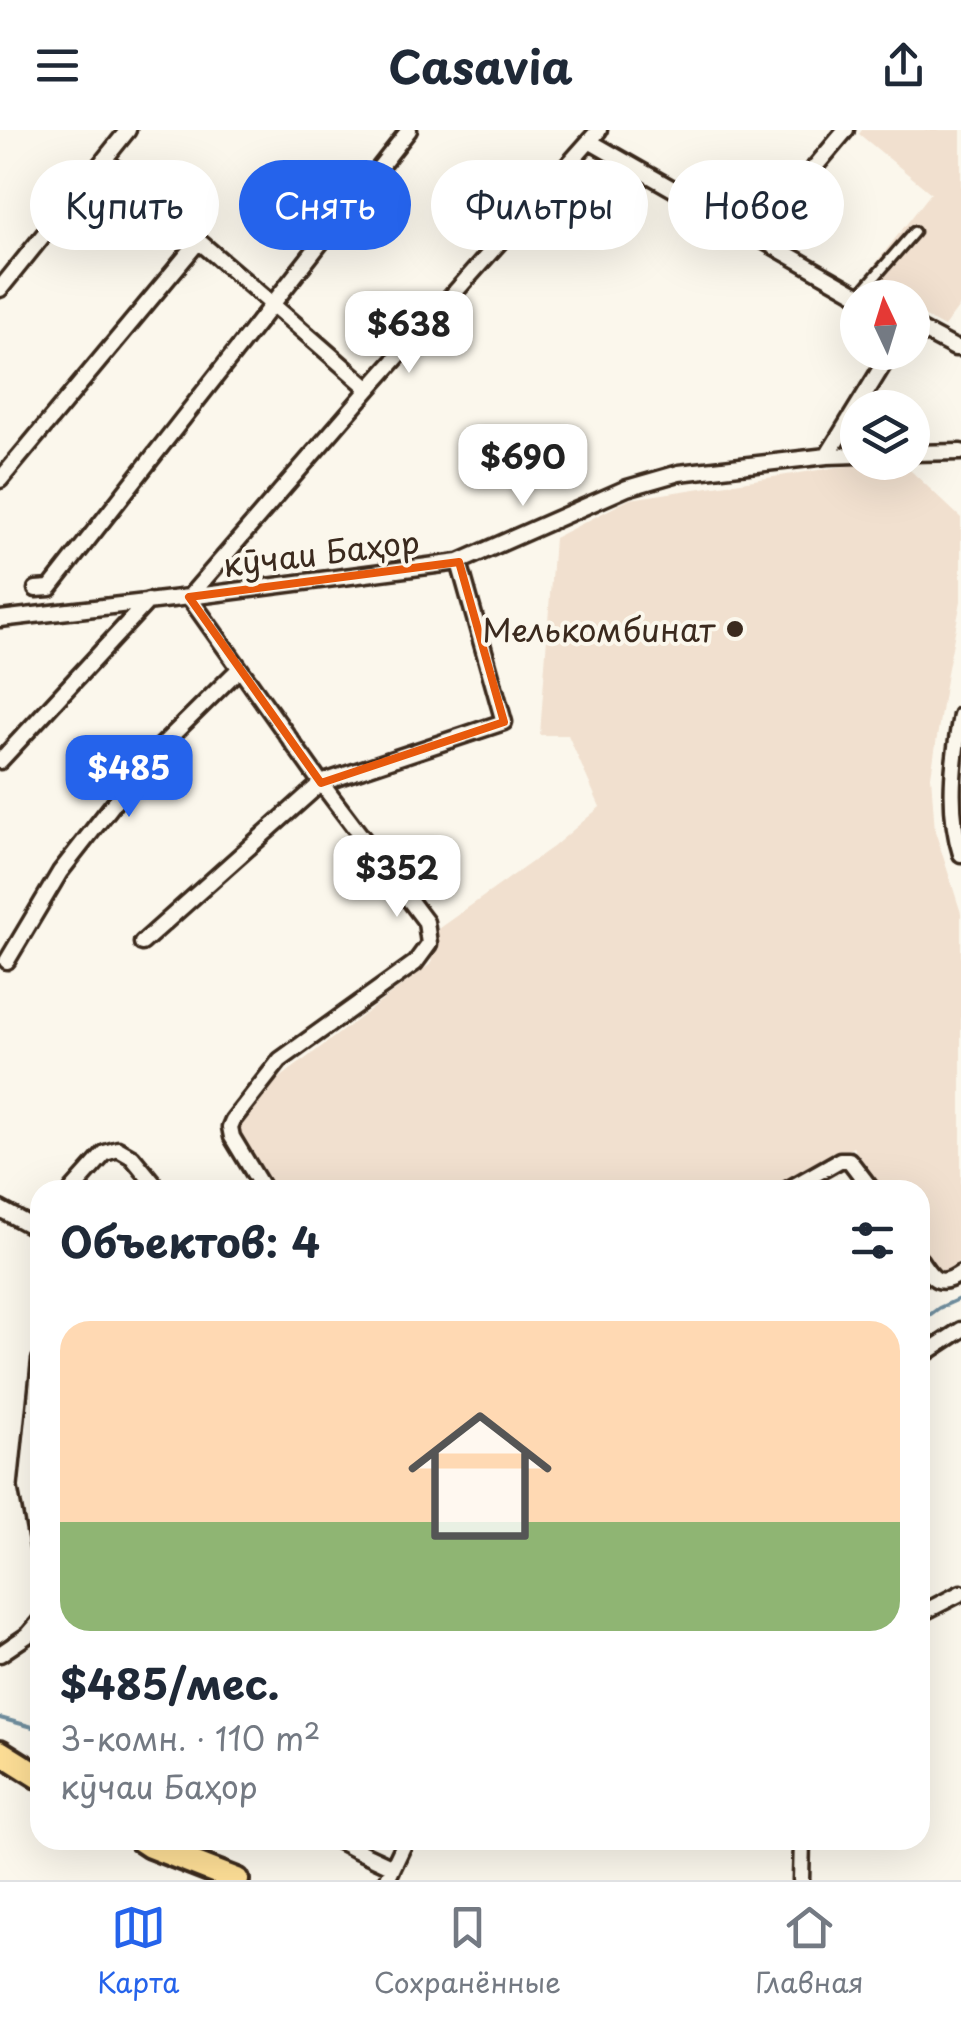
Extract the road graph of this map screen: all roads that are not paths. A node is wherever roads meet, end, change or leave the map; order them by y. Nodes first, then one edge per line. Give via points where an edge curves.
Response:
1 (128, 130) edge
2 (409, 130) edge
3 (846, 130) edge
4 (594, 136) edge
5 (105, 159) joint
6 (821, 160) edge
7 (668, 182) edge
8 (914, 232) dead end
9 (191, 250) edge
10 (208, 250) edge
11 (780, 250) edge
12 (874, 280) edge
13 (840, 284) edge
14 (0, 289) edge
15 (272, 302) junction
16 (930, 335) edge
17 (961, 348) edge
18 (881, 370) edge
19 (369, 388) junction
20 (961, 452) edge
21 (930, 453) edge
22 (827, 456) junction
23 (840, 456) edge
24 (0, 480) edge
25 (459, 562) junction
26 (36, 589) dead end
27 (189, 597) junction
28 (148, 601) junction
29 (0, 618) edge
30 (239, 668) junction
31 (961, 715) edge
32 (0, 760) edge
33 (321, 783) junction
34 (961, 854) edge
35 (142, 943) dead end
36 (7, 961) dead end
37 (81, 1180) edge
38 (151, 1180) edge
39 (258, 1180) edge
40 (805, 1180) edge
41 (865, 1180) edge
42 (0, 1210) edge
43 (30, 1225) edge
44 (961, 1273) edge
45 (930, 1274) edge
46 (961, 1330) edge
47 (930, 1350) edge
48 (961, 1593) edge
49 (930, 1609) edge
50 (30, 1632) edge
51 (0, 1654) edge
52 (0, 1752) edge
53 (30, 1771) edge
54 (167, 1850) edge
55 (363, 1850) edge
56 (401, 1850) edge
57 (802, 1850) edge
58 (390, 1874) edge
59 (237, 1880) edge
60 (801, 1880) edge

1 - 5 street
2 - 15 street
3 - 6 street
4 - 7 street
4 - 19 street
5 - 14 street
8 - 12 lane
9 - 24 street
10 - 15 street
11 - 13 street
15 - 19 street
15 - 26 street via 50,588
16 - 17 street
18 - 22 street
19 - 27 street
20 - 21 street
22 - 23 street, кӯчаи Баҳор
22 - 25 street, кӯчаи Баҳор via 661,478
25 - 27 street, кӯчаи Баҳор
25 - 33 street, кӯчаи Баҳор via 504,722
27 - 28 street, кӯчаи Баҳор
27 - 30 street, кӯчаи Баҳор
28 - 29 street, кӯчаи Баҳор
28 - 32 street
30 - 33 street, кӯчаи Баҳор
30 - 36 street via 150,757 60,872
31 - 34 street via 953,764
33 - 35 street, кӯчаи Баҳор
33 - 39 street, кӯчаи Баҳор via 426,922 429,944 416,963 280,1060 233,1120 232,1137
37 - 38 street via 106,1153 118,1150
40 - 41 street via 840,1160 849,1160
42 - 43 street
44 - 45 street via 942,1282
46 - 47 street
48 - 49 street
50 - 51 street
52 - 53 main road
54 - 59 main road
55 - 58 street
56 - 58 street
57 - 60 street

